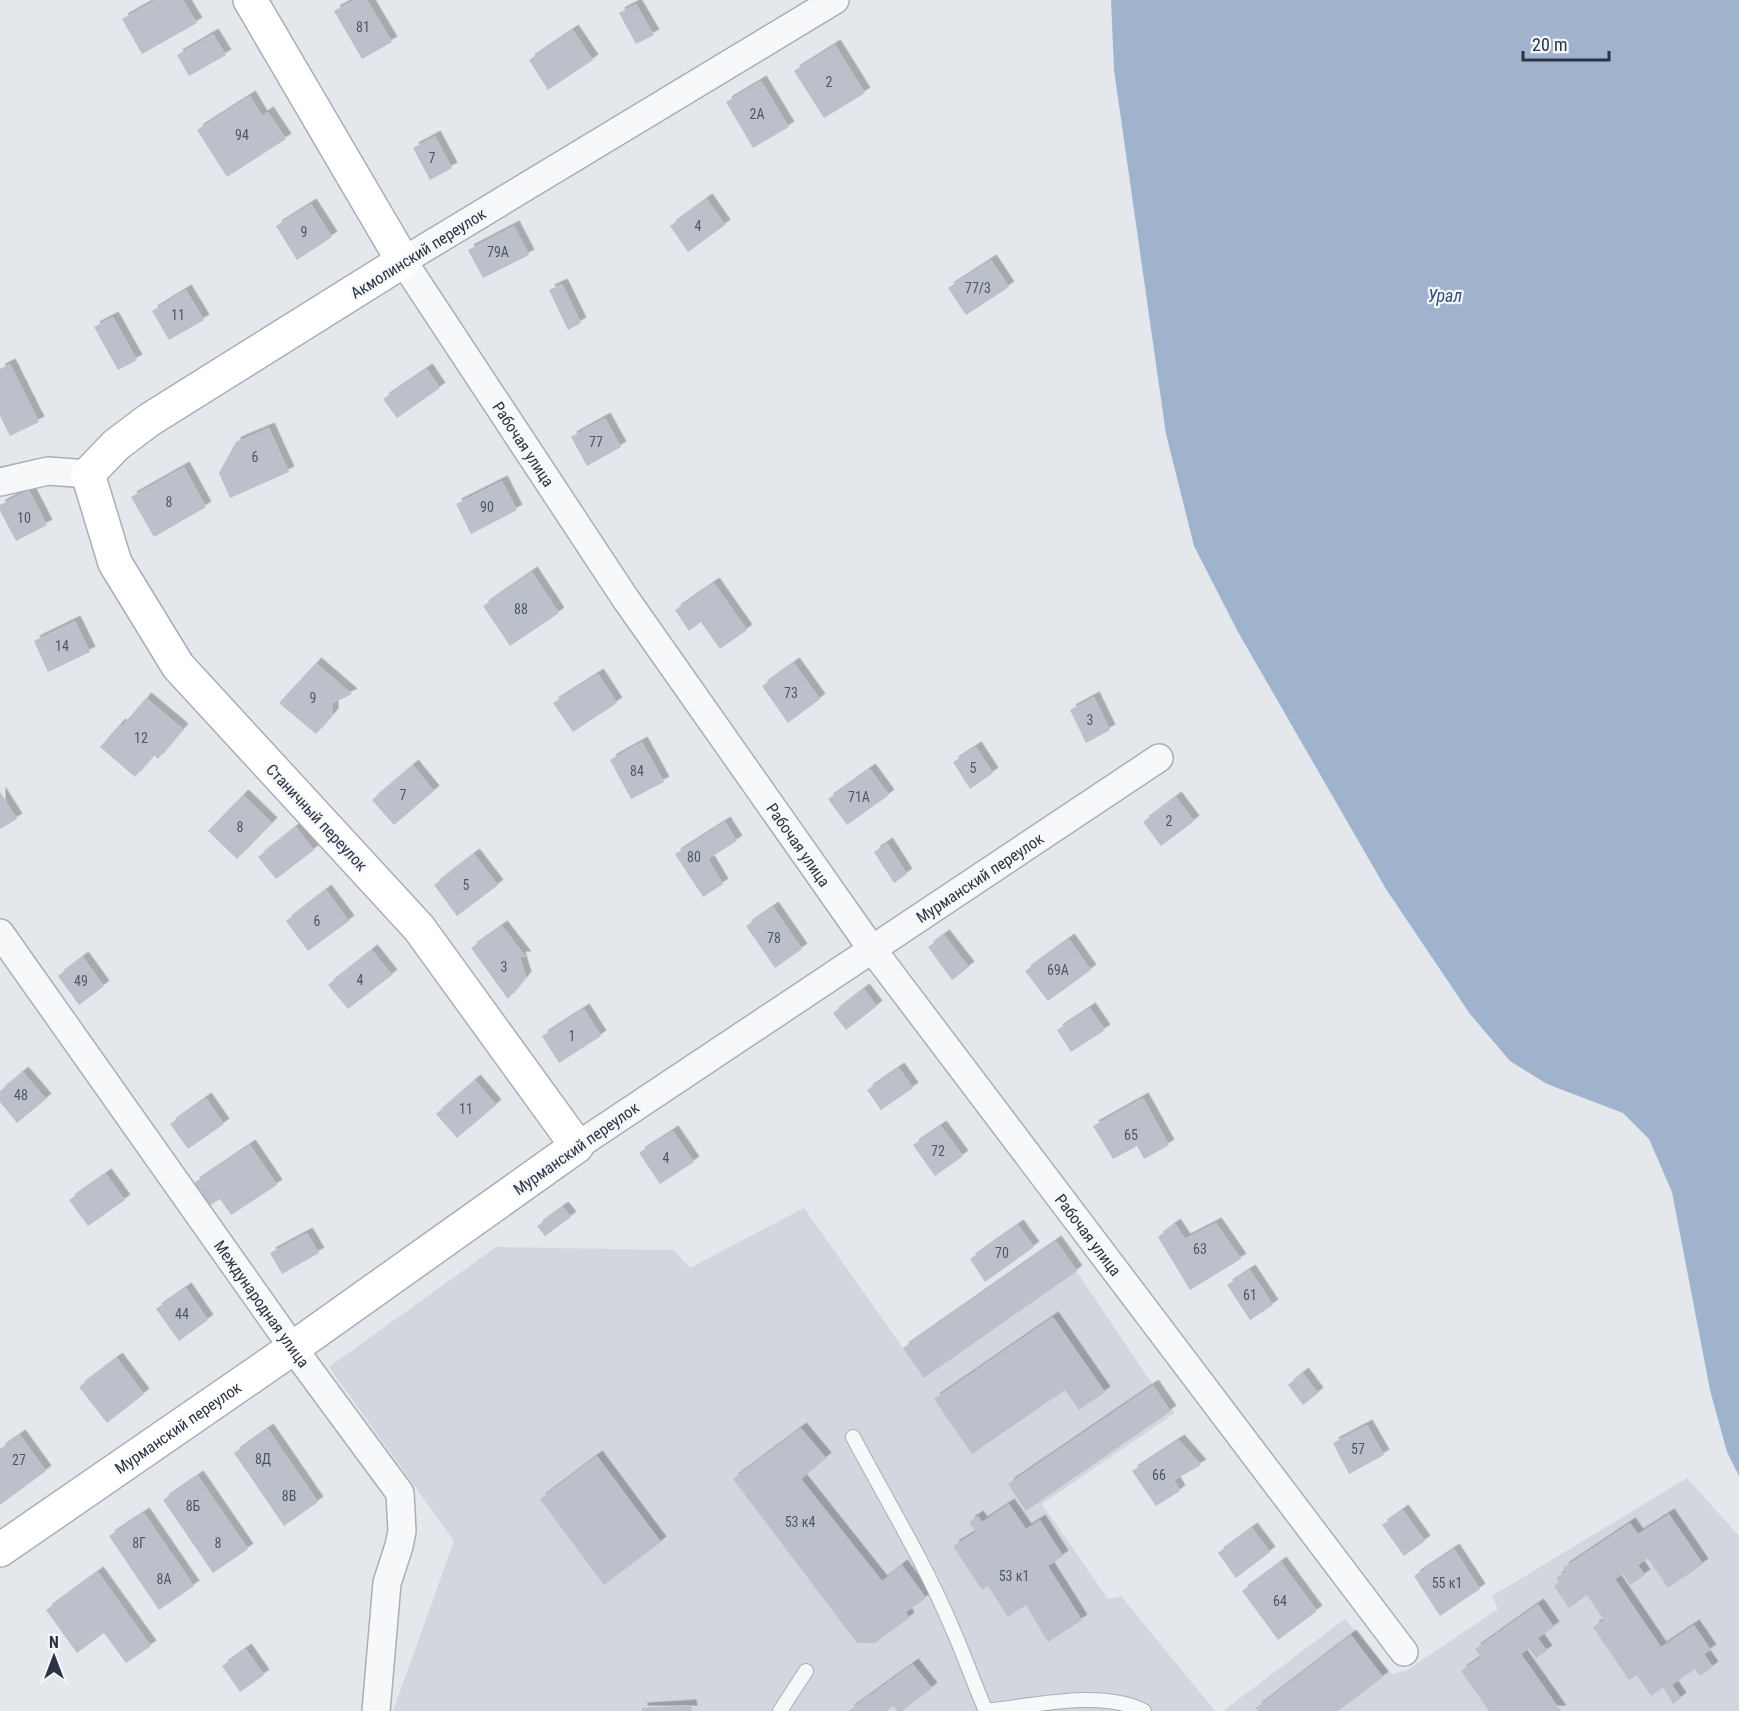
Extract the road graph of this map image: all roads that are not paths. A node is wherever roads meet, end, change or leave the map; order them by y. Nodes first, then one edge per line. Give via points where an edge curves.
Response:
1 (250, 0) edge
2 (835, 0) edge
3 (403, 261) junction
4 (88, 474) junction
5 (0, 482) edge
6 (1159, 758) dead end
7 (0, 933) edge
8 (872, 950) junction
9 (577, 1146) junction
10 (293, 1348) junction
11 (853, 1437) dead end
12 (0, 1550) edge
13 (1404, 1652) dead end
14 (806, 1671) dead end
15 (376, 1711) edge
16 (780, 1711) edge
17 (986, 1711) edge
18 (1144, 1711) edge

1 - 3 street, Рабочая улица
2 - 3 street, Акмолинский переулок
3 - 4 street, Акмолинский переулок via 149,420 116,445
3 - 8 street, Рабочая улица via 625,598
4 - 5 street via 48,471
4 - 9 street, Станичный переулок via 115,563 178,666 419,928
6 - 8 street, Мурманский переулок
7 - 10 street, Международная улица
8 - 9 street, Мурманский переулок
8 - 13 street, Рабочая улица
9 - 10 street, Мурманский переулок
10 - 12 street, Мурманский переулок
10 - 15 street, Международная улица via 400,1493 402,1531 387,1583
11 - 17 lane via 928,1576
14 - 16 lane
17 - 18 lane via 1111,1700

